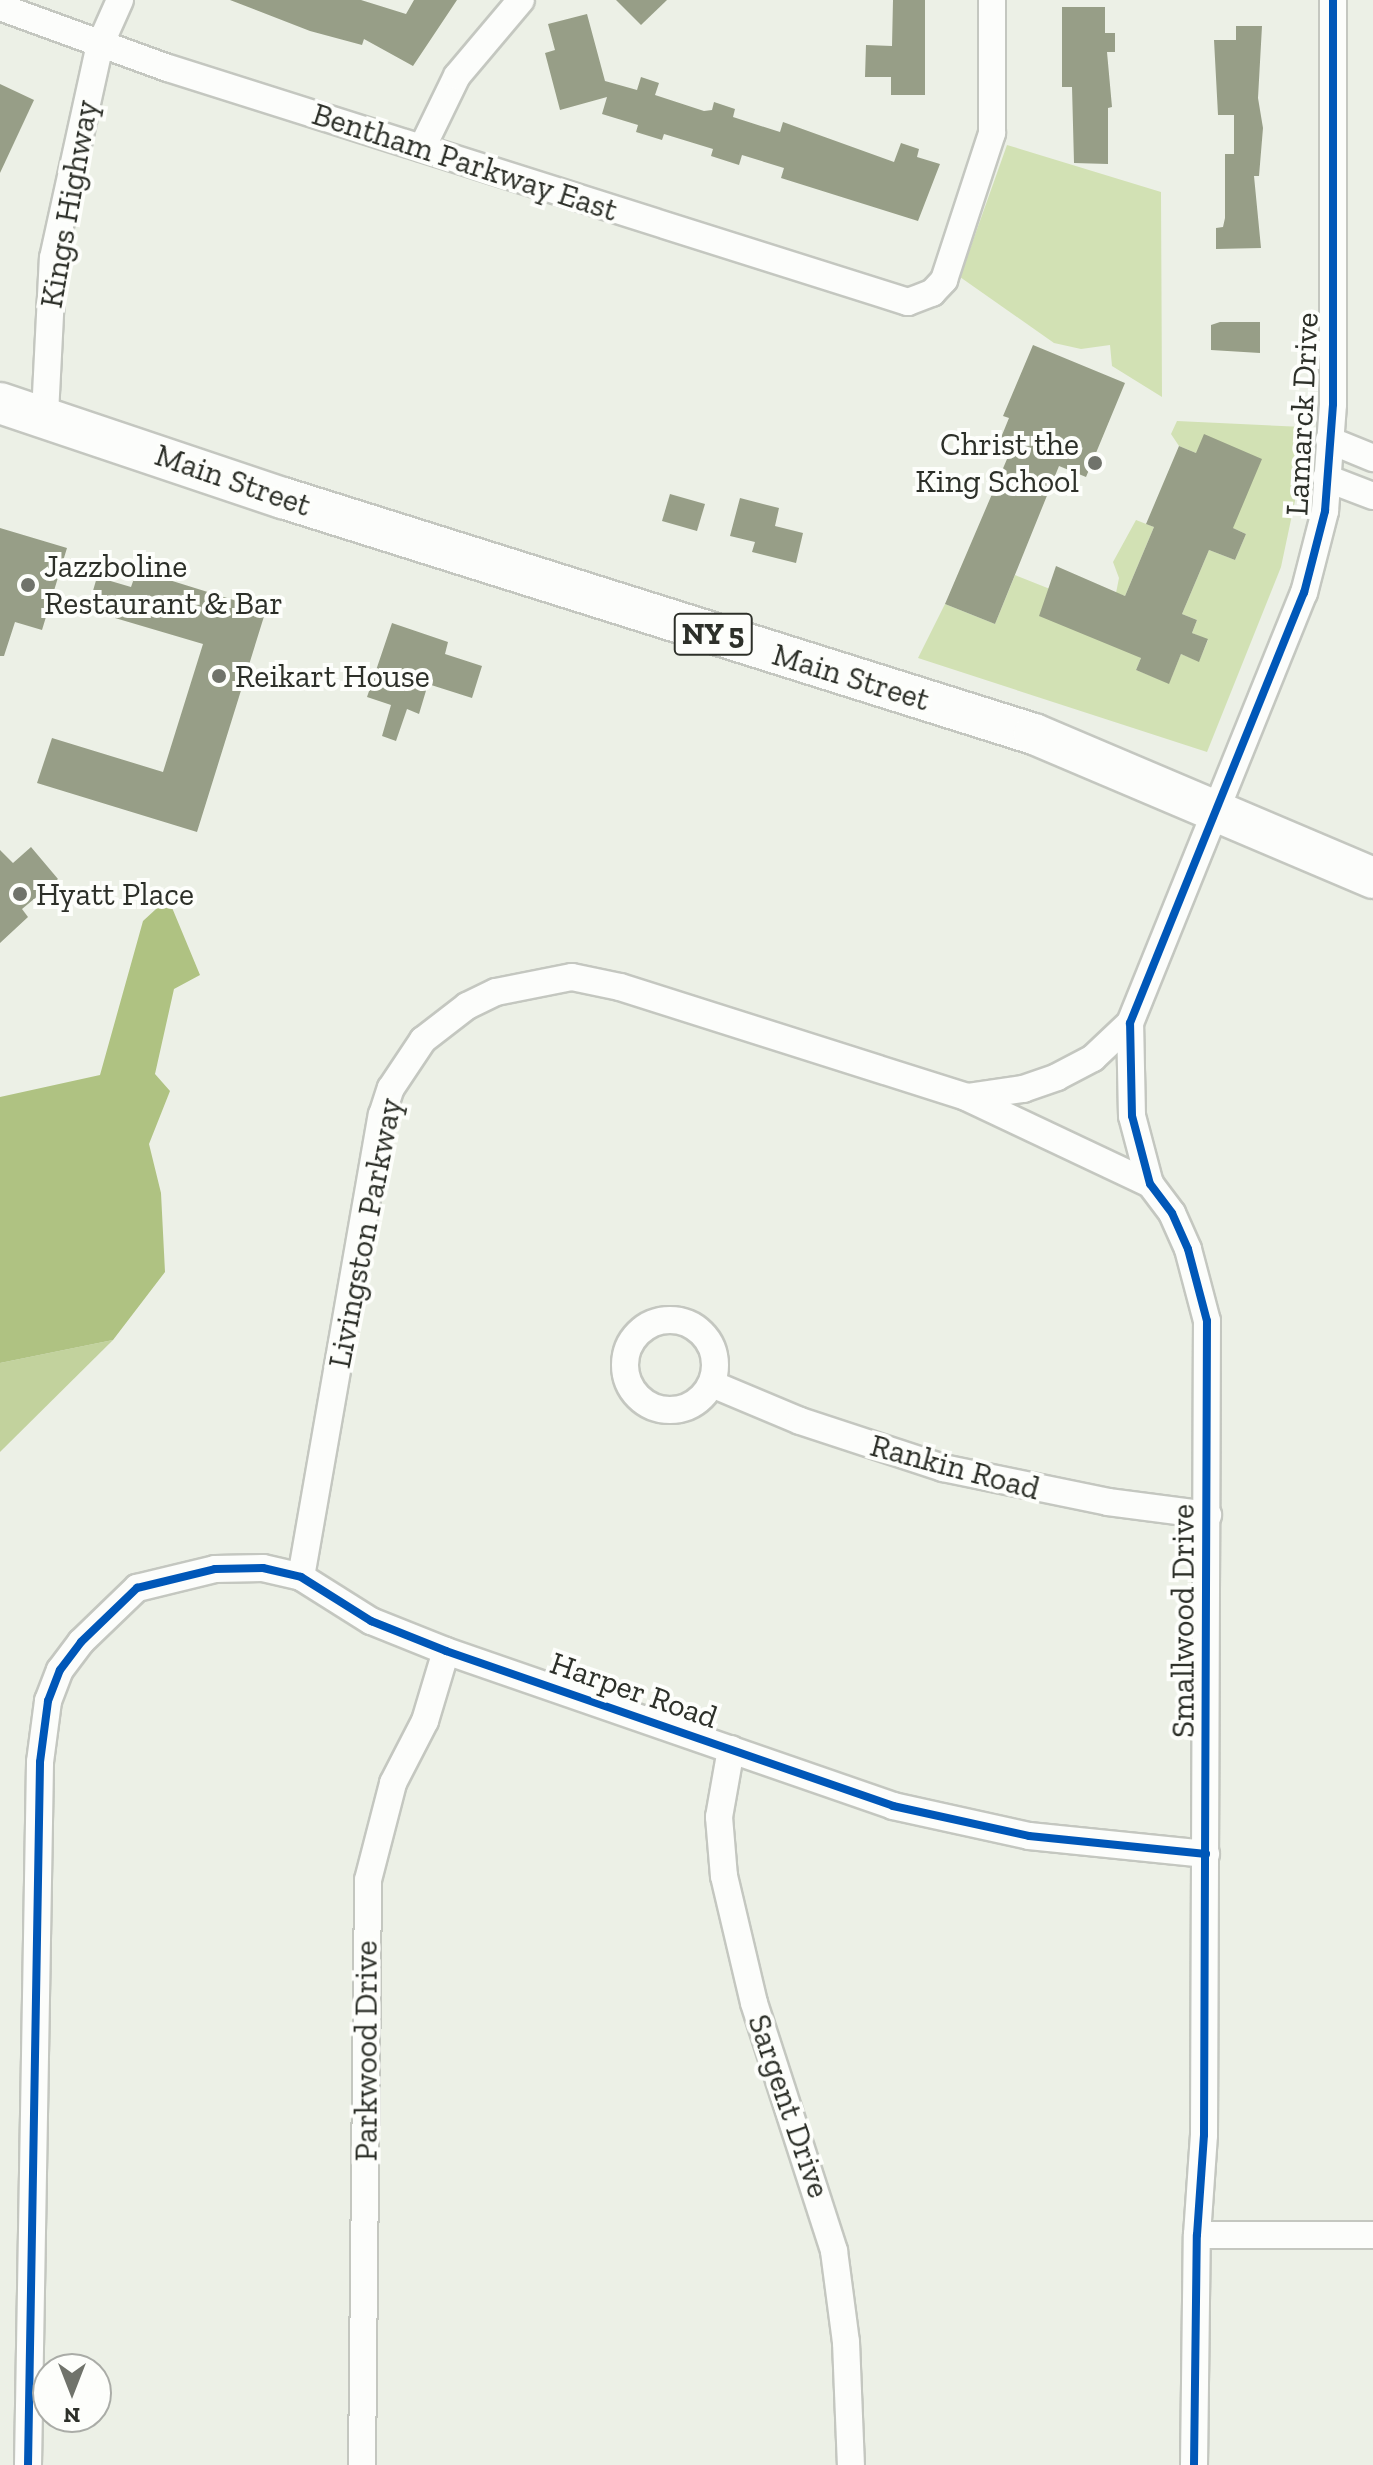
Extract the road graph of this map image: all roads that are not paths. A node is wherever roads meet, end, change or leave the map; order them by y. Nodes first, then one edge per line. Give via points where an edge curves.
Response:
1 (120, 0) edge
2 (521, 0) edge
3 (992, 0) edge
4 (1333, 0) edge
5 (0, 7) edge
6 (100, 45) junction
7 (422, 148) junction
8 (0, 391) edge
9 (0, 403) edge
10 (45, 414) junction
11 (1329, 440) junction
12 (1373, 458) edge
13 (1326, 478) junction
14 (1373, 496) edge
15 (1215, 810) junction
16 (1373, 878) edge
17 (1130, 1023) junction
18 (966, 1097) junction
19 (1150, 1184) junction
20 (712, 1384) dead end
21 (1208, 1515) junction
22 (301, 1577) junction
23 (446, 1651) junction
24 (731, 1749) junction
25 (1206, 1854) junction
26 (1197, 2235) junction
27 (1373, 2235) edge
28 (28, 2465) edge
29 (362, 2465) edge
30 (851, 2465) edge
31 (1194, 2465) edge

1 - 6 street, Kings Highway
2 - 7 street via 457,76
3 - 7 street, Bentham Parkway East via 992,133 944,280 932,293 908,302
4 - 11 street, Lamarck Drive
5 - 6 street, Bentham Parkway East
6 - 7 street, Bentham Parkway East
6 - 10 street, Kings Highway via 53,258
8 - 10 main road, Main Street / NY 5
9 - 10 main road, Main Street / NY 5
10 - 15 main road, Main Street / NY 5 via 283,498 1034,734
11 - 12 street
11 - 13 street, Lamarck Drive
13 - 14 street
13 - 15 street, Lamarck Drive via 1320,537 1304,593
15 - 16 main road, Main Street / NY 5
15 - 17 street, Smallwood Drive
17 - 18 street, Livingston Parkway via 1093,1058 1057,1077 1023,1089
17 - 19 street, Smallwood Drive via 1132,1116
18 - 19 street, Livingston Parkway
18 - 22 street, Livingston Parkway via 635,991 572,977 496,992 441,1023 405,1063 382,1115
19 - 21 street, Smallwood Drive via 1172,1213 1202,1290
20 - 21 street, Rankin Road via 800,1421 943,1468 1108,1502
21 - 25 street, Smallwood Drive
22 - 23 street, Harper Road via 371,1621
22 - 28 street, Harper Road via 263,1568 173,1576 137,1588 81,1642 60,1670 48,1701 40,1762
23 - 24 street, Harper Road
23 - 29 street, Parkwood Drive via 425,1721 393,1783 368,1880
24 - 25 street, Harper Road via 893,1806 938,1816 1029,1836
24 - 30 street, Sargent Drive via 719,1817 724,1876 754,2003 834,2251 846,2342
25 - 26 street, Smallwood Drive via 1204,2135
26 - 27 street
26 - 31 street, Smallwood Drive

